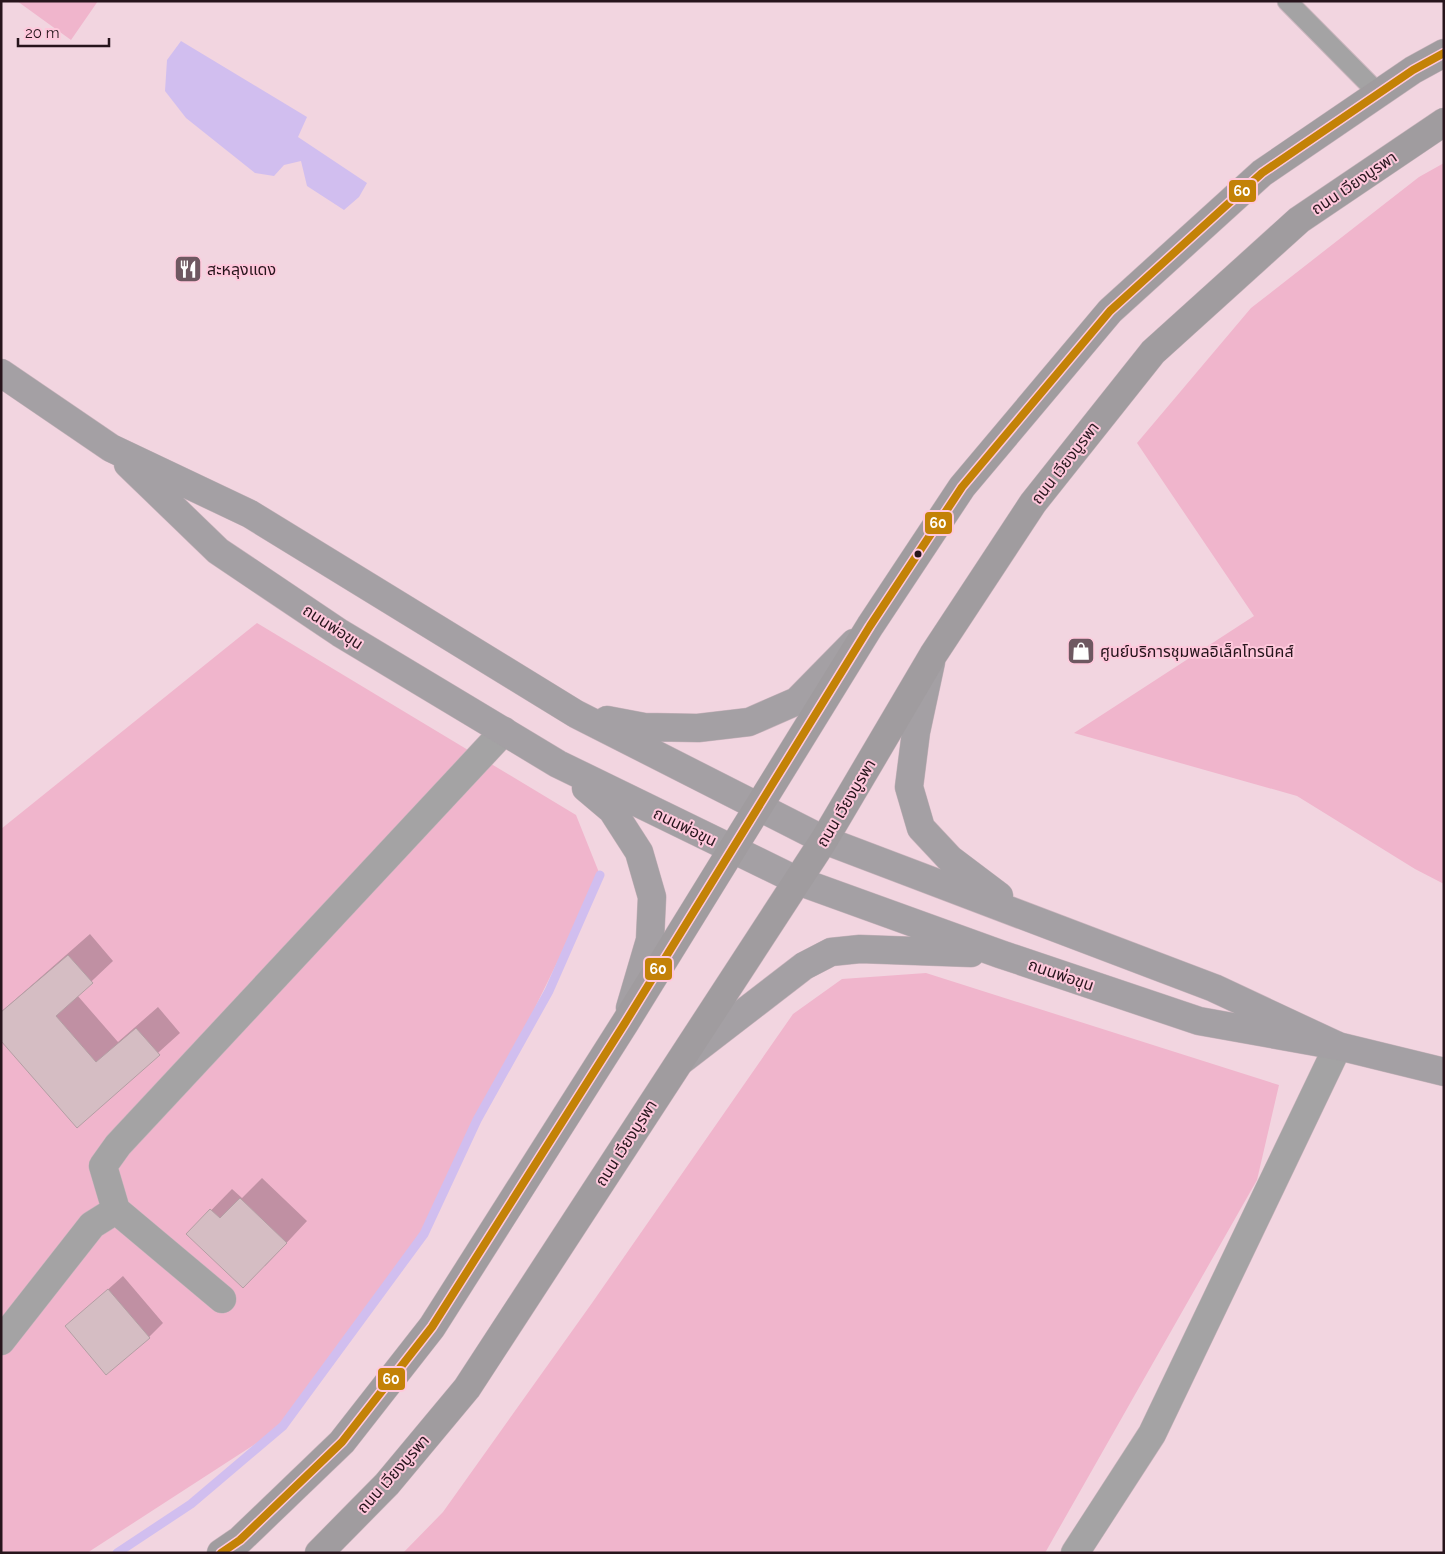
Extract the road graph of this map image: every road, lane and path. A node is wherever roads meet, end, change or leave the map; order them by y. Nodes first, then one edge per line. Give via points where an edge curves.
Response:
1 (1287, 1) edge
2 (1444, 53) edge
3 (1379, 94) junction
4 (1444, 122) edge
5 (1, 373) edge
6 (111, 448) junction
7 (870, 626) junction
8 (933, 655) junction
9 (576, 714) junction
10 (504, 731) junction
11 (558, 764) junction
12 (760, 807) junction
13 (824, 840) junction
14 (732, 850) junction
15 (798, 881) junction
16 (1024, 915) junction
17 (1000, 954) junction
18 (625, 1023) junction
19 (1338, 1046) junction
20 (679, 1062) junction
21 (1444, 1072) edge
22 (116, 1210) junction
23 (222, 1299) dead end
24 (1, 1341) edge
25 (221, 1553) edge
26 (319, 1553) edge
27 (1075, 1553) edge

1 - 3 lane
2 - 3 main road
3 - 7 main road via 1262,173 1110,311 962,487
4 - 8 main road, ถนน เวียงบูรพา via 1299,220 1153,352 1033,503
5 - 6 main road, ถนนพ่อขุน
6 - 9 main road, ถนนพ่อขุน via 250,514
6 - 10 main road, ถนนพ่อขุน via 218,551 340,633
7 - 9 main road via 797,701 749,722 698,728 644,727
7 - 12 main road
8 - 13 main road, ถนน เวียงบูรพา
8 - 16 main road via 908,787 920,828 950,859
9 - 12 main road, ถนนพ่อขุน
10 - 11 main road, ถนนพ่อขุน
10 - 22 street via 118,1144 103,1166
11 - 14 main road, ถนนพ่อขุน
11 - 18 main road via 612,810 639,852 652,897 650,940
12 - 13 main road, ถนนพ่อขุน
12 - 14 main road
13 - 15 main road, ถนน เวียงบูรพา
13 - 16 main road, ถนนพ่อขุน
14 - 15 main road, ถนนพ่อขุน
14 - 18 main road
15 - 17 main road, ถนนพ่อขุน
15 - 20 main road, ถนน เวียงบูรพา
16 - 19 main road, ถนนพ่อขุน via 1214,988
17 - 19 main road, ถนนพ่อขุน via 1199,1021
17 - 20 main road via 892,949 832,952 804,966
18 - 25 main road via 432,1327 342,1442 240,1540
19 - 21 main road, ถนนพ่อขุน
19 - 27 street via 1152,1434
20 - 26 main road, ถนน เวียงบูรพา via 467,1388 388,1484
22 - 23 street
22 - 24 street via 92,1225

